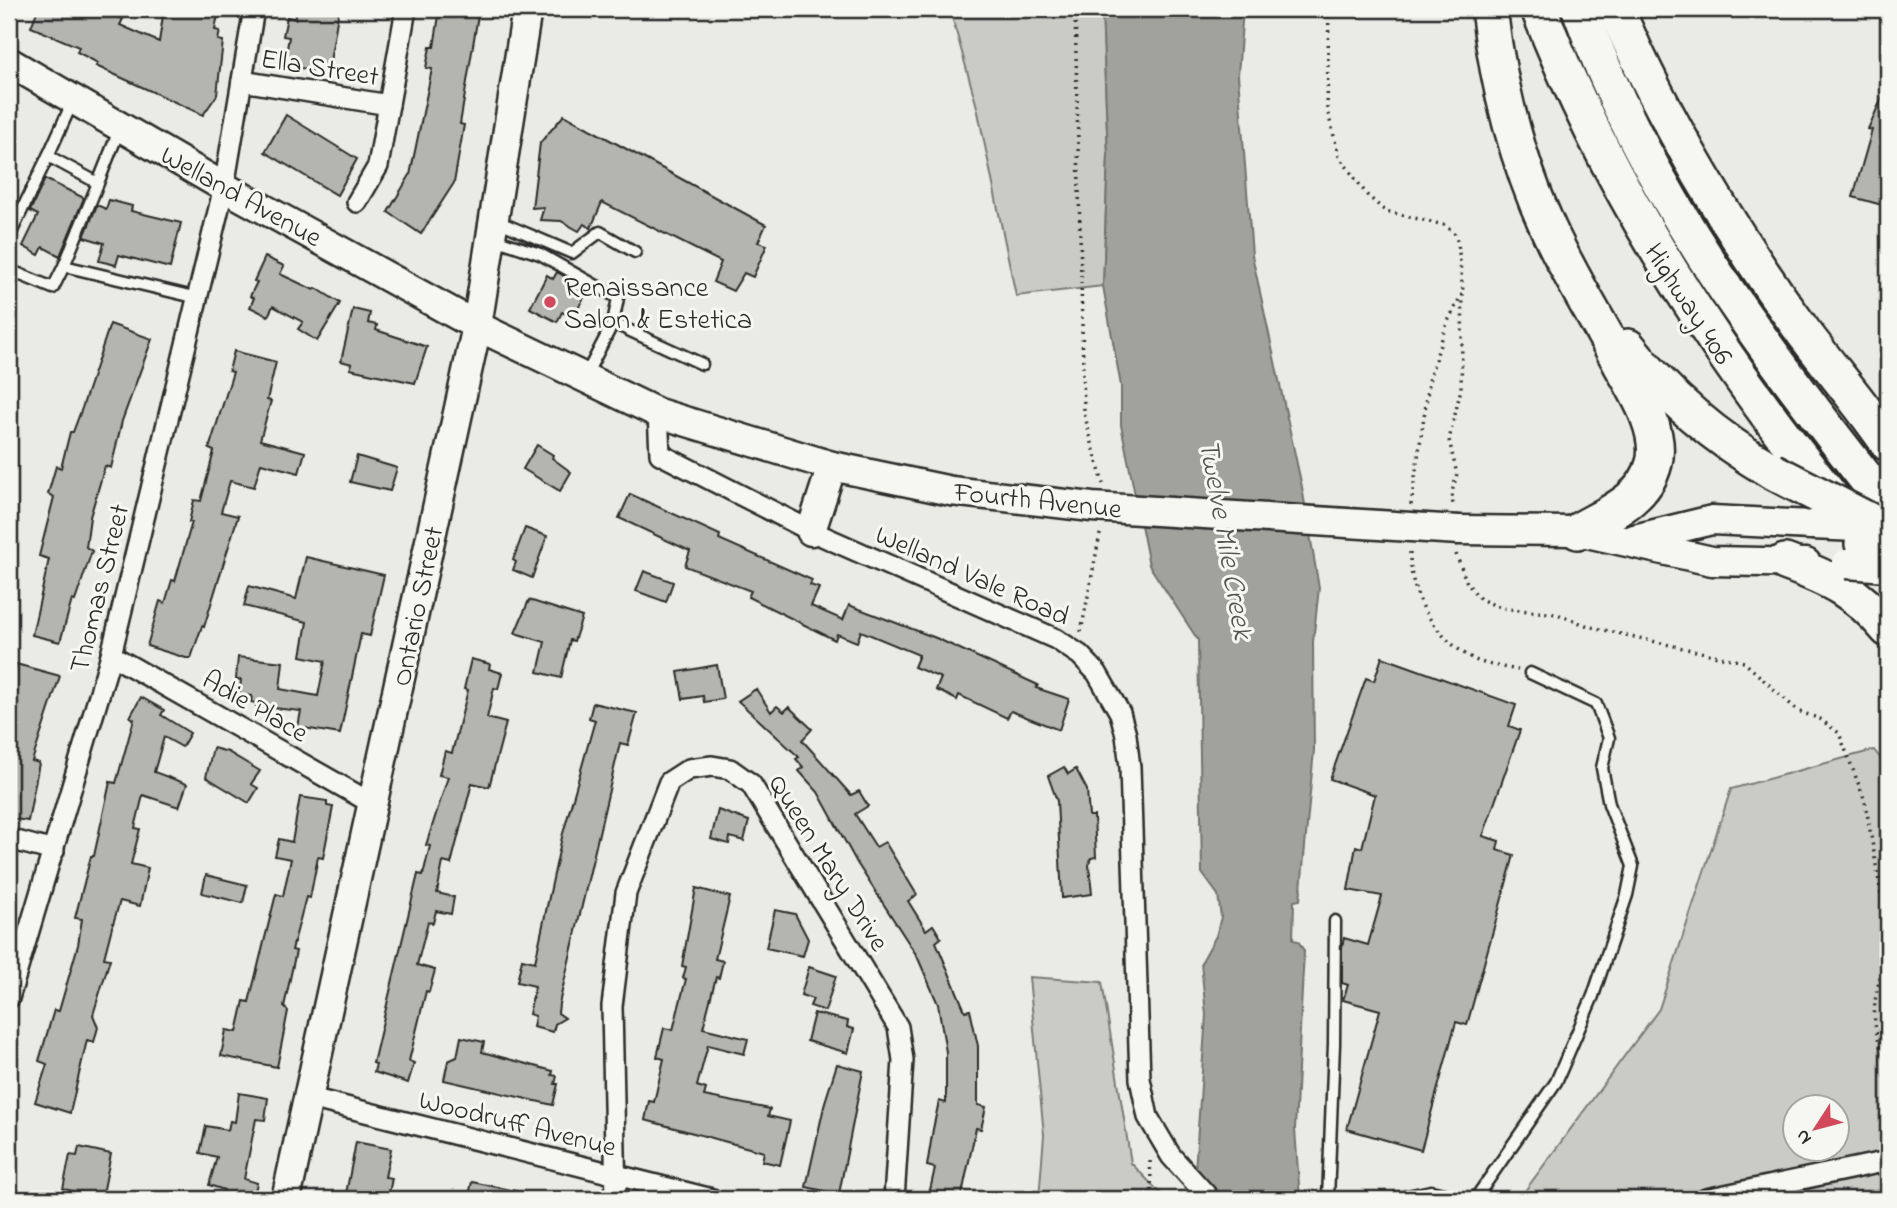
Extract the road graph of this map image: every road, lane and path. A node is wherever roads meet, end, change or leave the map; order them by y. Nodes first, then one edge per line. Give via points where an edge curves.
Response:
1 (254, 9) edge
2 (406, 9) edge
3 (527, 9) edge
4 (1076, 9) edge
5 (1329, 9) edge
6 (1489, 9) edge
7 (1539, 9) edge
8 (1580, 9) edge
9 (1616, 9) edge
10 (9, 62) edge
11 (242, 81) junction
12 (74, 100) junction
13 (389, 105) junction
14 (1327, 109) dead end
15 (120, 126) junction
16 (48, 156) junction
17 (98, 183) junction
18 (224, 187) junction
19 (357, 202) dead end
20 (492, 229) junction
21 (9, 237) edge
22 (635, 252) dead end
23 (64, 266) junction
24 (9, 270) edge
25 (1571, 272) junction
26 (198, 298) junction
27 (613, 323) junction
28 (477, 326) junction
29 (702, 364) dead end
30 (585, 378) junction
31 (658, 413) junction
32 (1878, 424) edge
33 (1888, 443) edge
34 (832, 466) junction
35 (1103, 493) dead end
36 (1104, 518) dead end
37 (1812, 525) joint
38 (811, 531) junction
39 (1578, 531) junction
40 (1628, 541) junction
41 (1877, 543) edge
42 (1785, 562) junction
43 (1888, 629) edge
44 (111, 655) junction
45 (1080, 655) junction
46 (1530, 673) dead end
47 (373, 804) junction
48 (9, 839) edge
49 (54, 851) junction
50 (1335, 920) dead end
51 (1888, 950) edge
52 (9, 998) edge
53 (1888, 1067) edge
54 (310, 1098) junction
55 (1888, 1161) edge
56 (617, 1175) junction
57 (1430, 1195) edge
58 (286, 1199) edge
59 (616, 1199) edge
60 (712, 1199) edge
61 (894, 1199) edge
62 (1210, 1199) edge
63 (1328, 1199) edge
64 (1393, 1199) edge
65 (1465, 1199) edge
66 (1475, 1199) edge
67 (1706, 1199) edge

1 - 11 street, Thomas Street
2 - 13 street
3 - 20 main road, Ontario Street
4 - 35 path via 1084,413
5 - 14 path
6 - 25 highway via 1501,88 1521,160 1549,232
7 - 41 highway, Highway 406 via 1606,163 1674,281 1742,382
8 - 41 highway, Highway 406 via 1631,123 1686,227 1781,368
9 - 32 highway via 1668,112 1759,268 1803,332
10 - 12 main road, Welland Avenue
11 - 13 street, Ella Street
11 - 18 street, Thomas Street
12 - 15 main road, Welland Avenue
12 - 16 lane
13 - 19 street via 379,166
15 - 17 lane
15 - 18 main road, Welland Avenue
16 - 17 lane
16 - 21 lane
17 - 23 lane
18 - 26 street, Thomas Street
18 - 28 main road, Welland Avenue
20 - 22 lane via 572,253 600,232
20 - 27 lane via 618,298
20 - 28 main road, Ontario Street
23 - 24 lane via 53,288
23 - 26 lane
25 - 39 highway via 1643,407 1655,453 1646,482 1633,498
25 - 41 highway, bridge via 1660,384 1712,431
26 - 44 street, Thomas Street
27 - 29 lane
27 - 30 lane
28 - 30 main road, Fourth Avenue
28 - 47 main road, Ontario Street
30 - 31 main road, Fourth Avenue
31 - 34 main road, Fourth Avenue
31 - 38 street, Welland Vale Road via 660,454
32 - 33 highway
34 - 38 main road
34 - 39 main road, Fourth Avenue, bridge via 951,491 1092,507 1459,530
36 - 45 path via 1081,617
37 - 40 main road, Fourth Avenue via 1712,520
37 - 41 highway, bridge
38 - 45 street, Welland Vale Road via 1056,639
39 - 40 main road, Fourth Avenue
40 - 42 main road, Fourth Avenue via 1712,561
41 - 42 highway
42 - 43 highway via 1848,589
44 - 47 street, Adie Place
44 - 49 street, Thomas Street
45 - 62 street, Welland Vale Road via 1111,694 1126,735 1140,1079 1148,1117 1171,1156
46 - 66 lane via 1596,704 1609,738 1602,768 1609,804 1633,866 1593,996 1556,1082
47 - 54 main road, Ontario Street
48 - 49 street
49 - 52 street, Thomas Street
50 - 63 lane
51 - 53 path via 1873,1002 1876,1038
54 - 56 street, Woodruff Avenue
54 - 58 main road, Ontario Street
55 - 67 street
56 - 59 street, Queen Mary Drive
56 - 60 street, Woodruff Avenue
56 - 61 street, Queen Mary Drive via 612,1006 626,893 669,782 689,769 712,766 730,769 751,784 898,1027 903,1060
57 - 64 lane
57 - 65 lane

